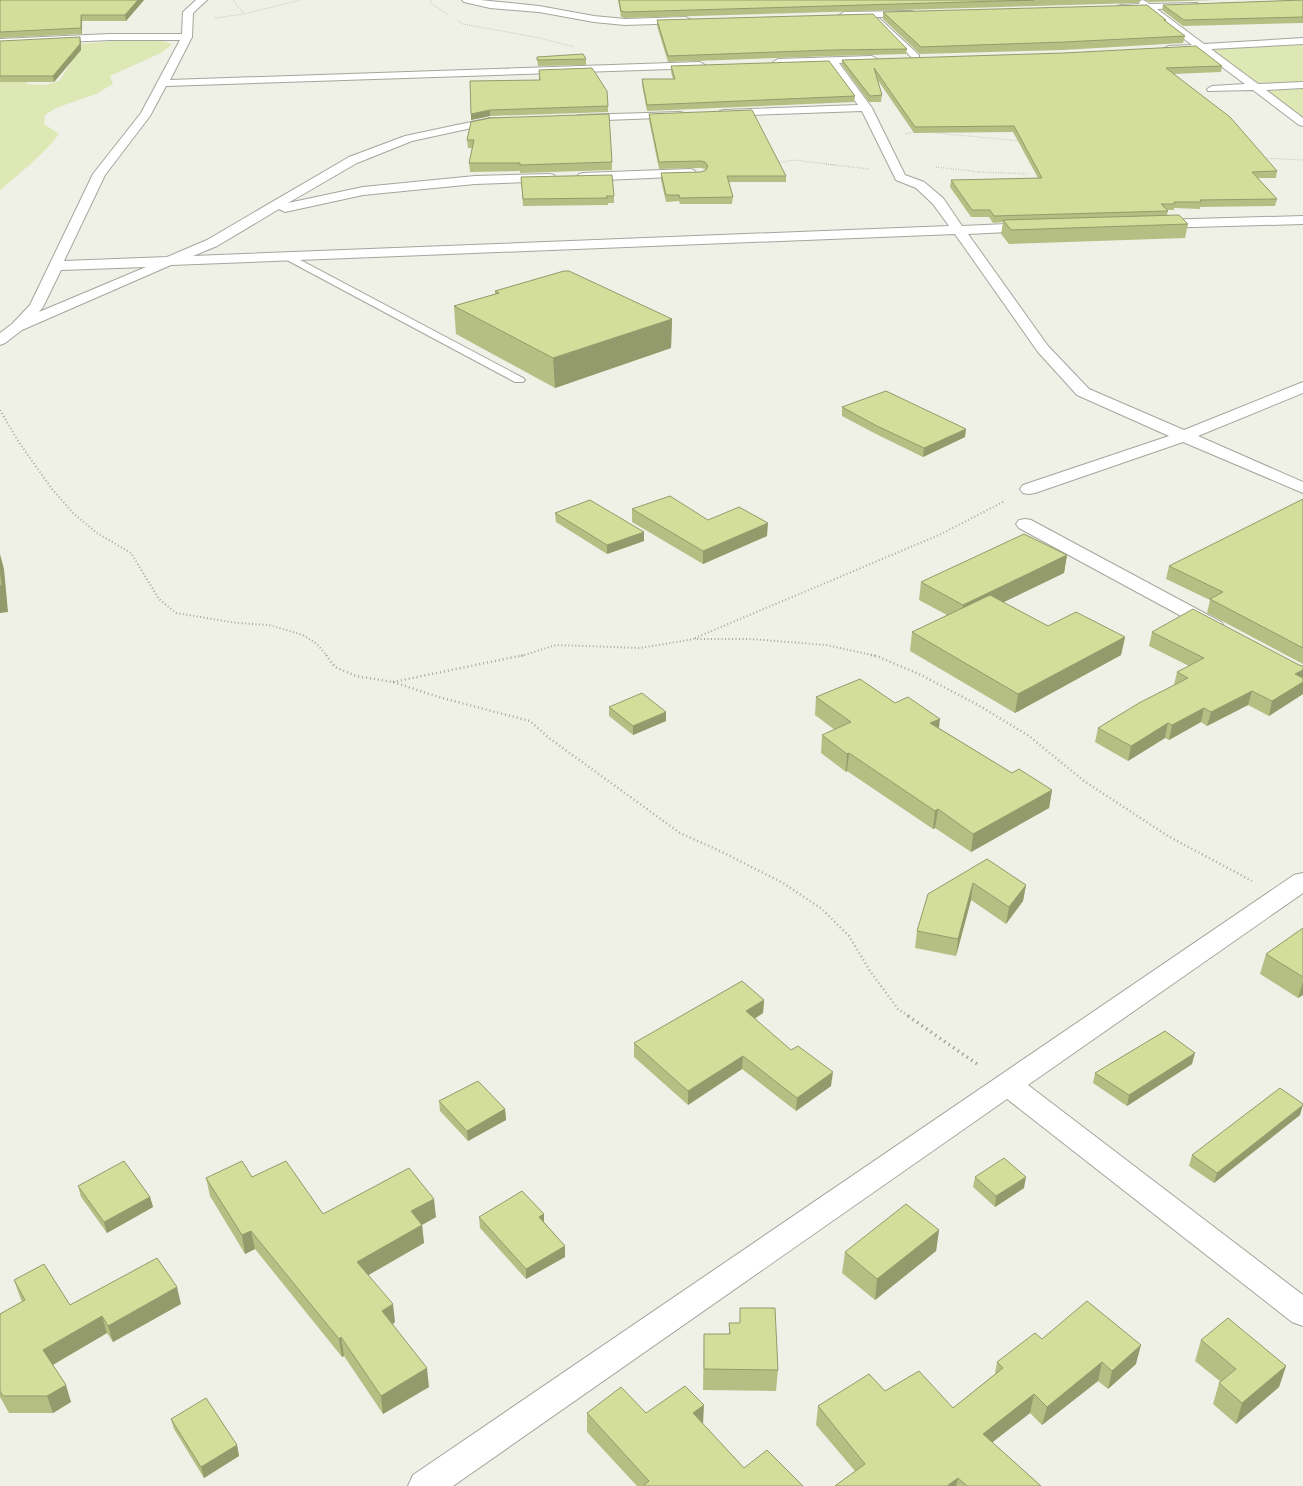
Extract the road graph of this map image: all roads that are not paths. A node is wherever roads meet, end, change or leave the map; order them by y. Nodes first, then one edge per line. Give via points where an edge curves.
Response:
1 (202, 0) edge
2 (467, 0) edge
3 (1139, 0) edge
4 (1202, 5) edge
5 (1148, 7) junction
6 (1109, 8) edge
7 (920, 13) edge
8 (873, 15) junction
9 (834, 16) edge
10 (693, 20) edge
11 (187, 37) junction
12 (1303, 41) edge
13 (0, 42) edge
14 (1201, 47) junction
15 (1155, 49) edge
16 (920, 57) joint
17 (900, 58) edge
18 (885, 59) edge
19 (831, 60) junction
20 (769, 63) edge
21 (707, 65) edge
22 (162, 83) junction
23 (1303, 85) edge
24 (1254, 87) junction
25 (1278, 104) junction
26 (866, 108) junction
27 (692, 114) edge
28 (716, 114) edge
29 (567, 119) edge
30 (512, 121) edge
31 (1303, 123) edge
32 (701, 173) edge
33 (266, 212) junction
34 (1303, 220) edge
35 (1146, 224) edge
36 (1044, 227) edge
37 (958, 229) junction
38 (289, 257) junction
39 (167, 262) junction
40 (55, 266) junction
41 (17, 327) junction
42 (0, 340) edge
43 (519, 380) dead end
44 (1303, 387) edge
45 (1184, 436) junction
46 (1303, 488) edge
47 (1029, 489) road end
48 (1025, 524) dead end
49 (1227, 633) edge
50 (1292, 889) edge
51 (1007, 1084) junction
52 (1303, 1313) edge
53 (426, 1486) edge

1 - 11 street via 188,12
2 - 10 street via 624,22
3 - 5 street
4 - 5 street
5 - 6 street
5 - 14 street
7 - 8 street
8 - 9 street
8 - 16 lane
11 - 13 street via 110,37
11 - 22 street
12 - 14 street
14 - 15 street
14 - 24 street
16 - 17 street
18 - 19 street
19 - 20 street
19 - 26 street
21 - 22 street
22 - 40 street via 146,114 99,174
23 - 24 street
24 - 25 street
24 - 25 street via 1212,89
25 - 31 street
26 - 28 street
26 - 37 street via 900,177 920,185 938,201
27 - 29 street
30 - 33 street via 490,122 409,138 353,160
32 - 33 street via 475,180 363,191
33 - 39 street via 212,243
34 - 35 street
36 - 37 street
37 - 38 street
37 - 45 street via 1044,349 1084,392
38 - 39 street
38 - 43 lane
39 - 40 street
39 - 41 street
40 - 41 street via 36,306
41 - 42 street
44 - 45 street
45 - 46 street
45 - 47 street
48 - 49 street
50 - 51 street
51 - 52 street
51 - 53 street

